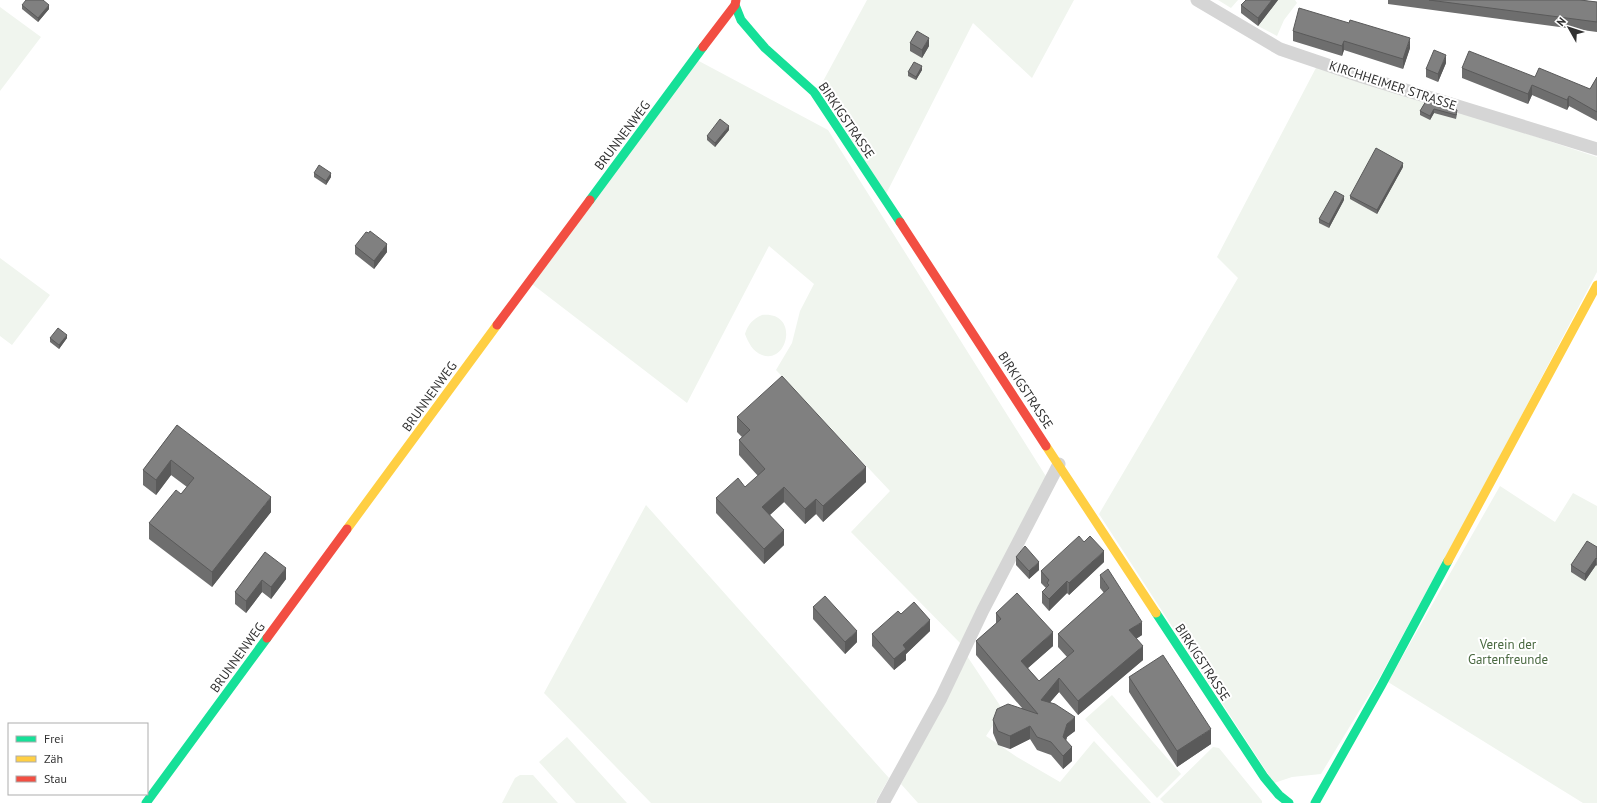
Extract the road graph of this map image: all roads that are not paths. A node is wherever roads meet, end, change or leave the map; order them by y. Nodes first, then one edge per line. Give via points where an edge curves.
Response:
1 (1197, 0) edge
2 (735, 2) edge
3 (1597, 149) edge
4 (1597, 285) edge
5 (1059, 464) junction
6 (146, 803) edge
7 (884, 803) edge
8 (1289, 803) edge
9 (1315, 803) edge

1 - 3 street, KIRCHHEIMER STRASSE via 1280,49
2 - 5 street, BIRKIGSTRASSE via 741,20 765,48 814,92
2 - 6 street, BRUNNENWEG
4 - 9 street
5 - 7 street via 983,610 941,698
5 - 8 street, BIRKIGSTRASSE via 1264,777

